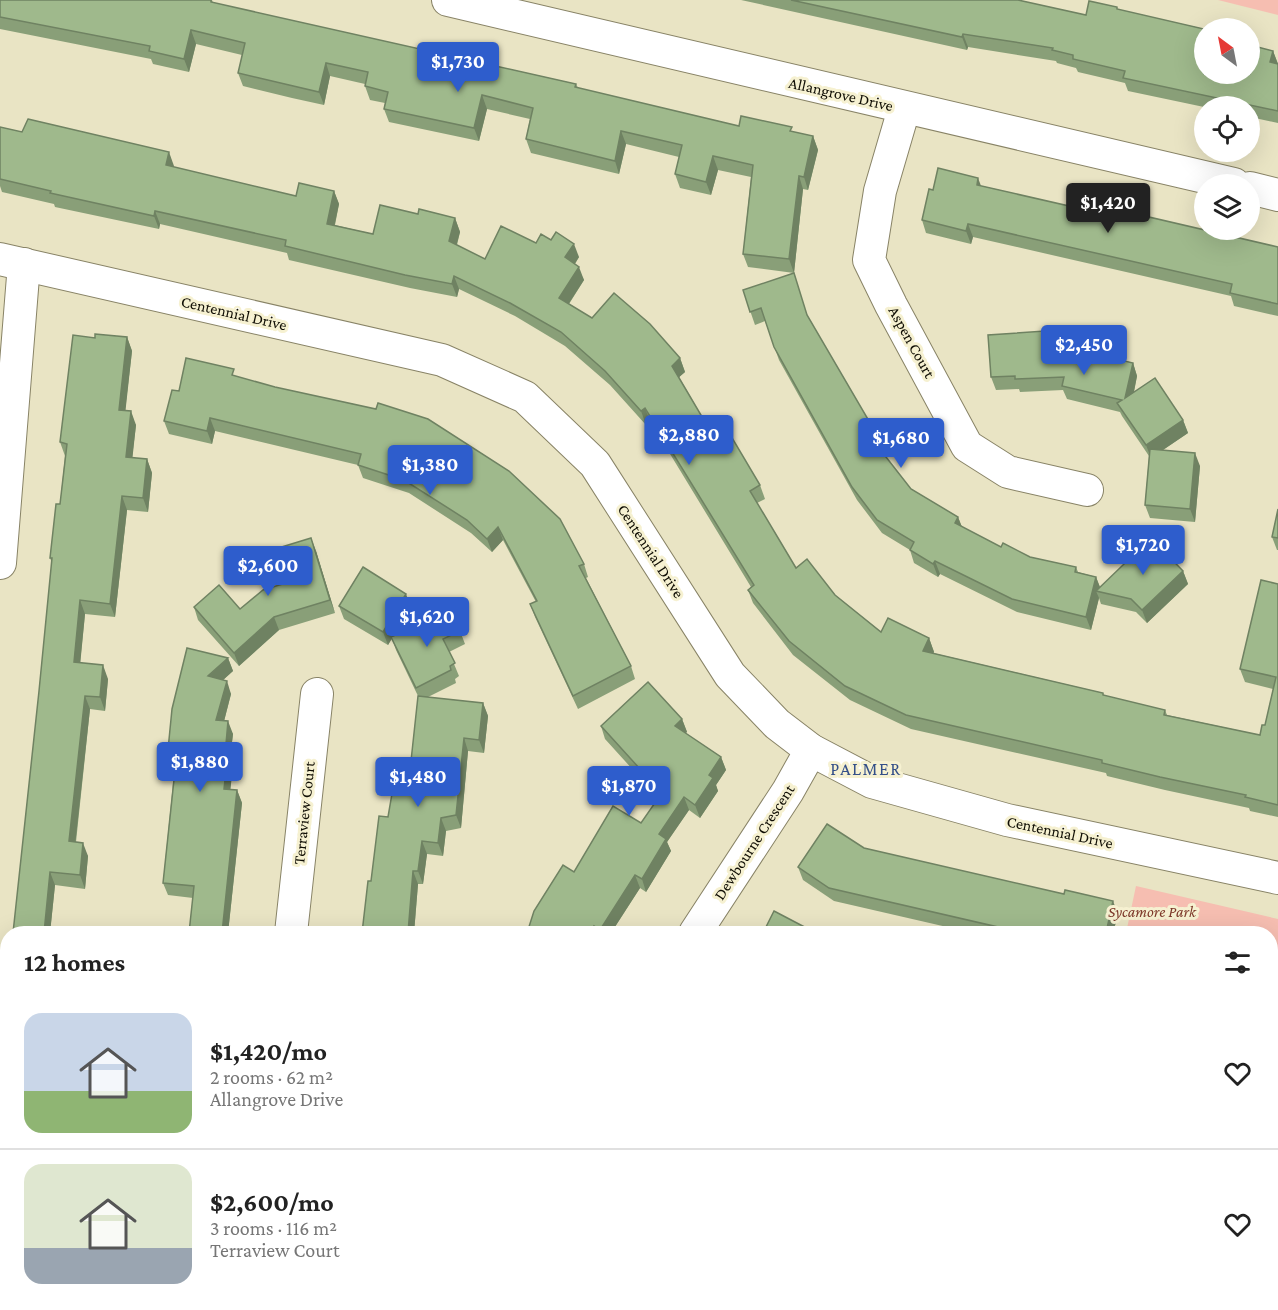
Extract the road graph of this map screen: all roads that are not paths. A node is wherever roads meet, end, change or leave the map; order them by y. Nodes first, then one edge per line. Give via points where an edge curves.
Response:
1 (448, 0) edge
2 (904, 109) junction
3 (1194, 175) edge
4 (1260, 190) edge
5 (1278, 195) edge
6 (12, 262) edge
7 (1087, 490) dead end
8 (0, 563) edge
9 (317, 694) dead end
10 (811, 750) junction
11 (1278, 878) edge
12 (292, 926) edge
13 (700, 926) edge

1 - 2 street, Allangrove Drive
2 - 3 street, Allangrove Drive
2 - 7 street, Aspen Court via 880,191 869,260 967,446 1008,472
4 - 5 street
6 - 8 street
6 - 10 street, Centennial Drive via 442,360 525,397 595,464 730,675 777,724
9 - 12 street, Terraview Court
10 - 11 street, Centennial Drive via 872,782 1007,820
10 - 13 street, Dewbourne Crescent

